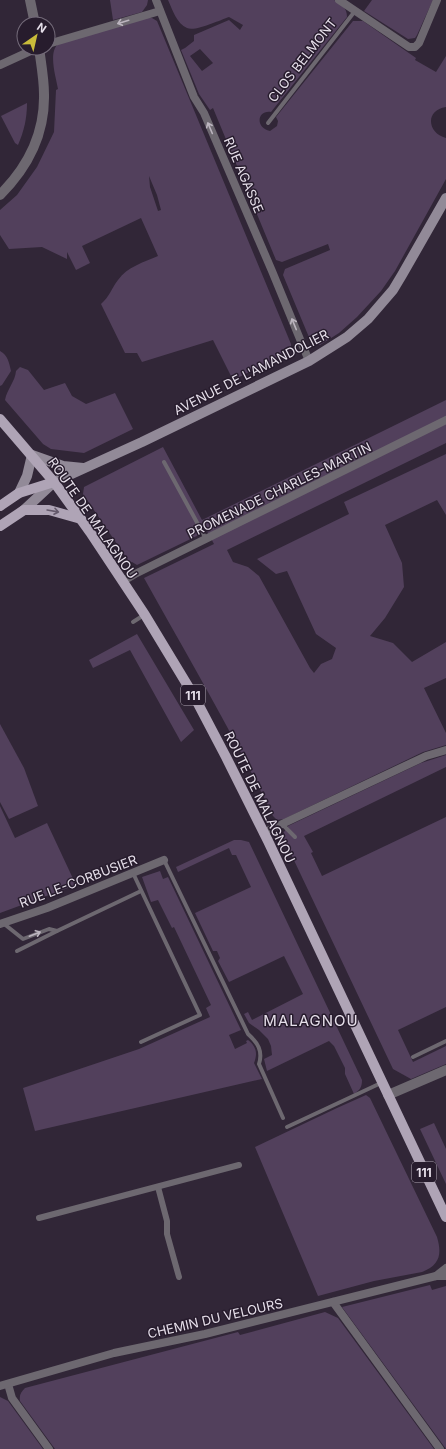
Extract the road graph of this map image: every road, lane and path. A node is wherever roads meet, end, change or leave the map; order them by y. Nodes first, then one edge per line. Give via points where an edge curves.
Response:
1 (30, 0) edge
2 (156, 0) edge
3 (339, 0) edge
4 (437, 0) edge
5 (160, 11) junction
6 (355, 12) junction
7 (33, 16) edge
8 (56, 42) edge
9 (21, 56) edge
10 (39, 56) edge
11 (0, 66) edge
12 (268, 123) dead end
13 (0, 195) edge
14 (446, 198) edge
15 (308, 360) junction
16 (0, 418) edge
17 (446, 420) edge
18 (32, 455) junction
19 (164, 462) dead end
20 (85, 468) junction
21 (54, 482) junction
22 (19, 493) junction
23 (0, 506) edge
24 (24, 510) junction
25 (81, 519) junction
26 (0, 526) edge
27 (206, 540) junction
28 (123, 581) junction
29 (145, 614) junction
30 (133, 622) dead end
31 (446, 750) edge
32 (282, 824) junction
33 (263, 833) junction
34 (294, 837) dead end
35 (164, 860) joint
36 (133, 873) junction
37 (141, 891) junction
38 (1, 923) edge
39 (57, 931) junction
40 (17, 951) dead end
41 (446, 1041) edge
42 (141, 1042) dead end
43 (413, 1057) dead end
44 (446, 1070) edge
45 (382, 1082) junction
46 (388, 1094) junction
47 (283, 1118) dead end
48 (287, 1127) dead end
49 (239, 1165) dead end
50 (158, 1187) junction
51 (446, 1217) edge
52 (39, 1218) dead end
53 (446, 1268) edge
54 (436, 1276) junction
55 (446, 1276) edge
56 (179, 1277) dead end
57 (333, 1302) junction
58 (4, 1385) edge
59 (49, 1449) edge
60 (440, 1449) edge

1 - 7 street
2 - 5 street, RUE AGASSE
3 - 6 street, CLOS BELMONT
4 - 6 street, CLOS BELMONT via 415,47 409,47
5 -> 8 street
15 -> 5 street, RUE AGASSE via 207,120 194,97
6 - 12 lane, CLOS BELMONT
9 - 11 street
10 - 13 street via 44,92 41,126 32,152 20,172
14 - 15 main road, AVENUE DE L'AMANDOLIER via 402,275 383,302 347,337
15 - 20 main road, AVENUE DE L'AMANDOLIER
16 - 18 main road, ROUTE DE MALAGNOU / 111
17 - 27 street, PROMENADE CHARLES-MARTIN
18 - 20 main road via 63,466
18 - 21 main road, ROUTE DE MALAGNOU / 111
18 - 22 main road via 27,476
19 - 27 lane
20 - 21 main road, AVENUE DE L'AMANDOLIER
21 - 22 main road
21 - 24 main road, AVENUE DE L'AMANDOLIER
21 - 25 main road, ROUTE DE MALAGNOU / 111
22 - 23 main road
24 -> 25 main road via 49,510
24 - 26 main road
25 - 28 main road, ROUTE DE MALAGNOU / 111
27 - 28 street, PROMENADE CHARLES-MARTIN
28 - 29 main road, ROUTE DE MALAGNOU / 111
29 - 30 lane
29 - 33 main road, ROUTE DE MALAGNOU / 111 via 194,696
31 - 32 street via 426,756
32 - 33 street
32 - 34 lane
33 - 45 main road, ROUTE DE MALAGNOU / 111
35 - 36 street, RUE LE-CORBUSIER
35 - 47 lane via 248,1034 260,1048 259,1064
36 - 37 lane
36 - 38 street, RUE LE-CORBUSIER via 47,908
37 - 39 lane
37 - 42 lane via 200,1016
38 -> 39 lane via 23,939 50,929
39 - 40 lane
41 - 43 lane
44 - 46 street
45 - 46 main road, ROUTE DE MALAGNOU / 111
45 - 48 lane
46 - 51 main road, ROUTE DE MALAGNOU / 111
49 - 50 street
50 - 52 street
50 - 56 street
53 - 54 street, CHEMIN DU VELOURS
54 - 55 street, CHEMIN DU VELOURS
54 - 57 street, CHEMIN DU VELOURS
57 - 58 street, CHEMIN DU VELOURS via 198,1336 114,1353
57 - 60 street
58 - 59 street

